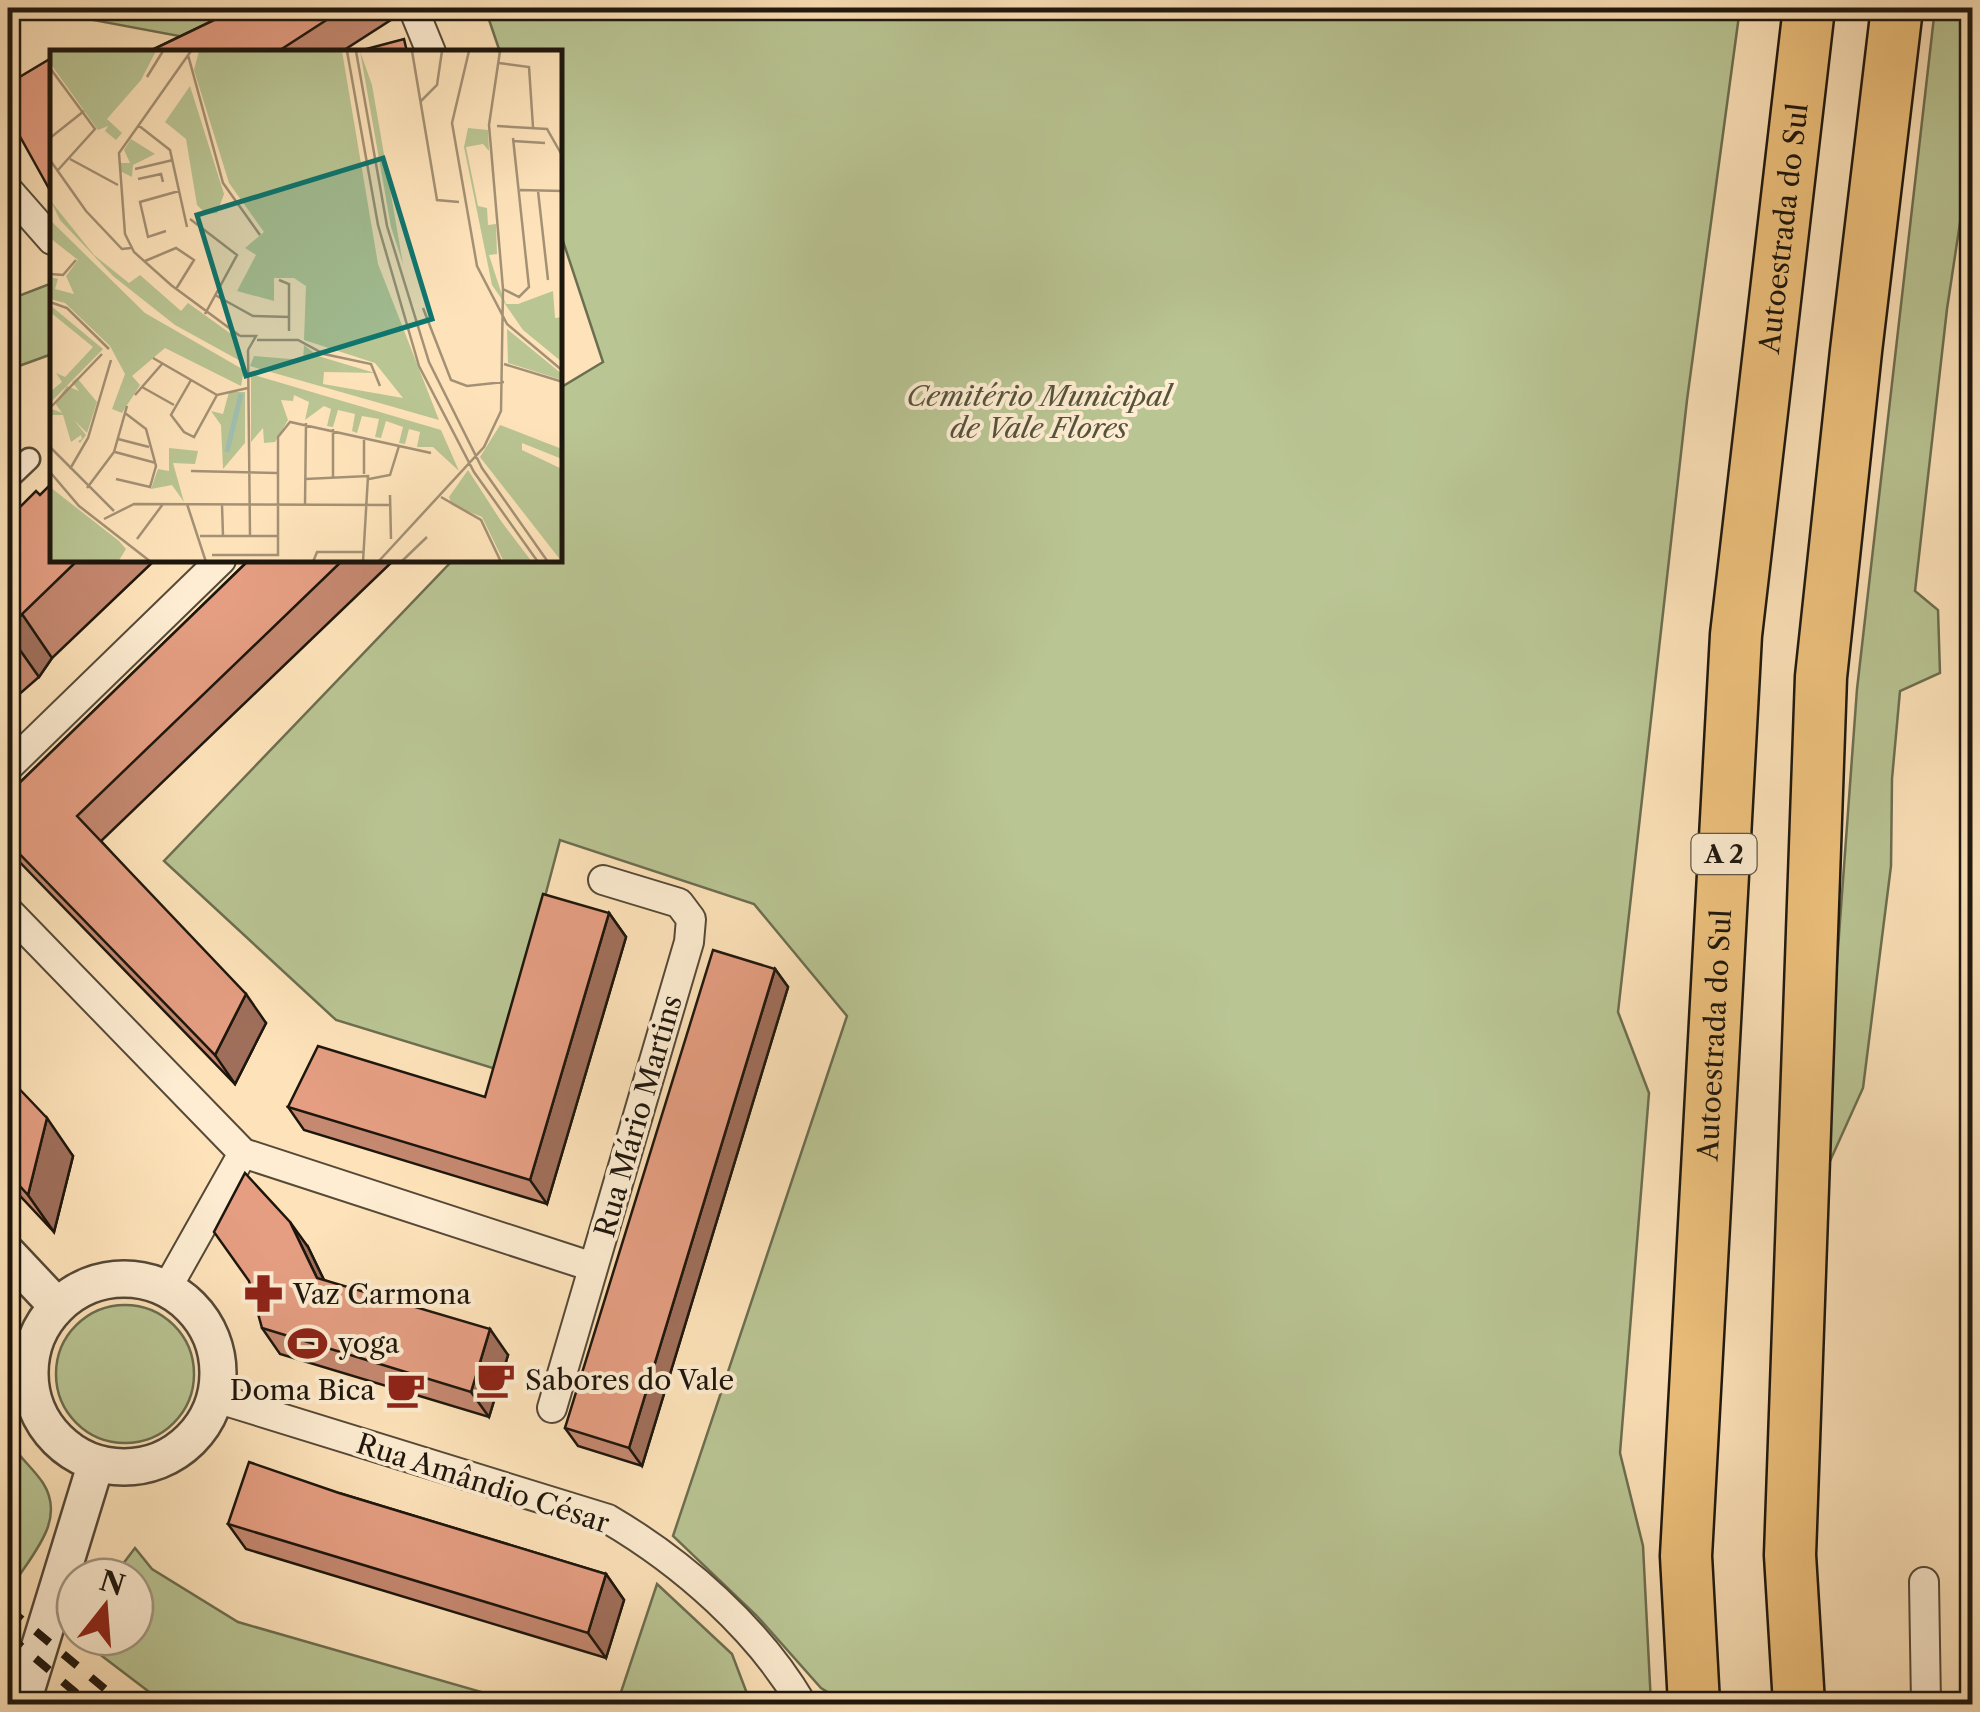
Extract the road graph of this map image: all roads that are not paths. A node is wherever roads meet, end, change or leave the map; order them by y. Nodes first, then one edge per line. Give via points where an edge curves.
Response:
1 (413, 8) edge
2 (1809, 8) edge
3 (1897, 8) edge
4 (430, 50) edge
5 (8, 190) edge
6 (50, 238) edge
7 (30, 459) dead end
8 (8, 479) edge
9 (219, 562) edge
10 (8, 767) edge
11 (603, 880) dead end
12 (8, 911) edge
13 (243, 1153) junction
14 (8, 1254) edge
15 (593, 1268) junction
16 (167, 1288) junction
17 (56, 1306) junction
18 (216, 1398) junction
19 (552, 1408) dead end
20 (96, 1463) junction
21 (1924, 1582) dead end
22 (22, 1704) edge
23 (802, 1704) edge
24 (1694, 1704) edge
25 (1799, 1704) edge
26 (1926, 1704) edge

1 - 4 street
2 - 24 highway, Autoestrada do Sul / A 2 via 1736,635 1686,1556
3 - 25 highway via 1821,677 1790,1555
5 - 6 street
7 - 8 street
9 - 10 street
11 - 15 street, Rua Mário Martins via 679,903 691,919 690,942
12 - 13 street
13 - 15 street
13 - 16 street
14 - 17 street
15 - 19 street, Rua Mário Martins
16 - 17 street via 128,1278 90,1284
16 - 18 street via 200,1315 211,1334 219,1366
17 - 20 street via 32,1348 32,1396 56,1438
18 - 20 street via 204,1425 170,1455 126,1468
18 - 23 street, Rua Amândio César via 608,1520 644,1540 721,1606
20 - 22 street
21 - 26 street

